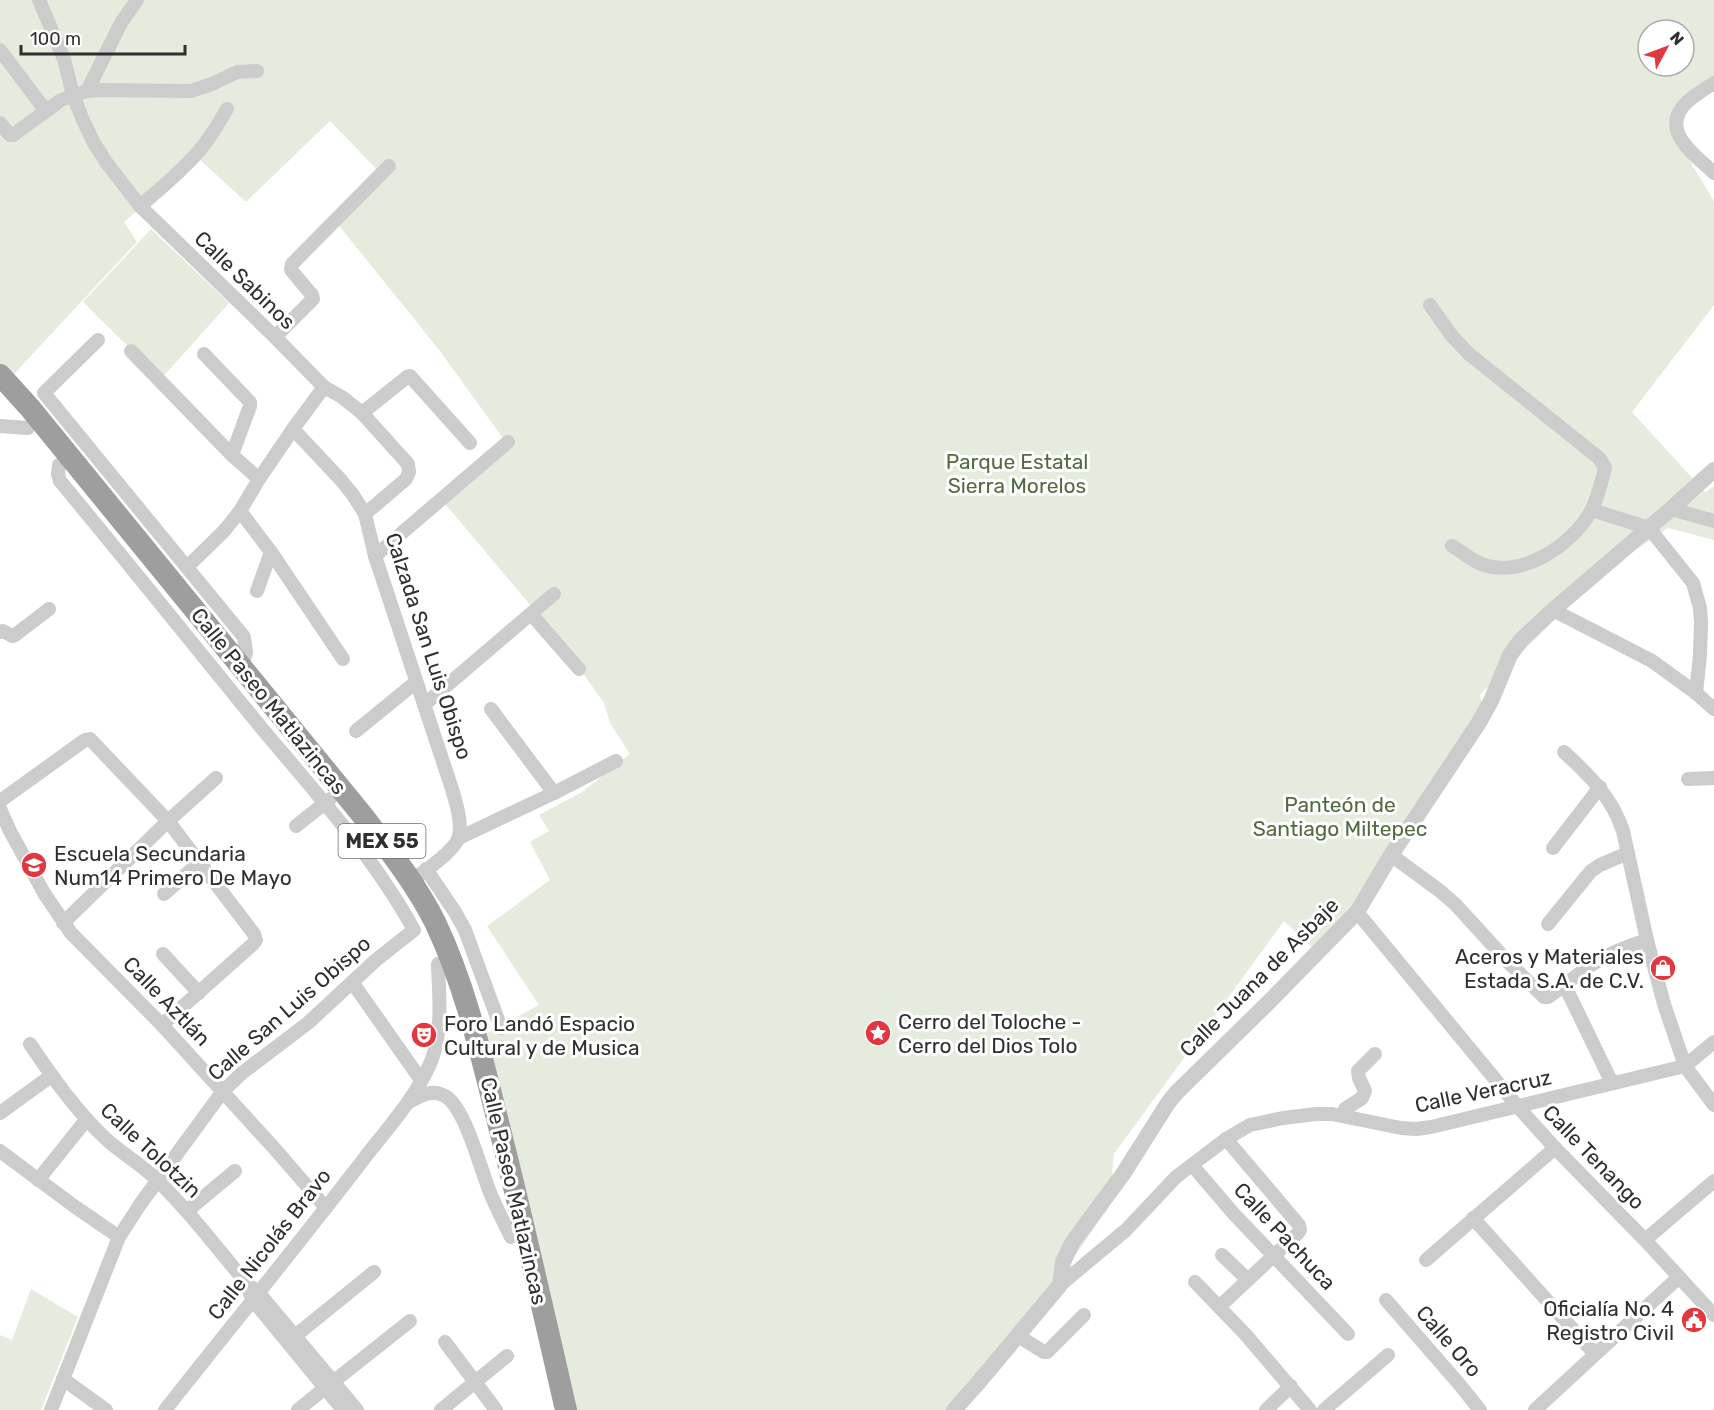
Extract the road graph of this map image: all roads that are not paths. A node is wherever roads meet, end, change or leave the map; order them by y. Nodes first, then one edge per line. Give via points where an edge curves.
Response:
1 (39, 0) edge
2 (137, 0) edge
3 (0, 50) edge
4 (257, 71) dead end
5 (1714, 83) edge
6 (80, 93) junction
7 (226, 109) dead end
8 (46, 111) junction
9 (4, 128) edge
10 (389, 166) dead end
11 (1714, 173) edge
12 (140, 206) junction
13 (1430, 305) dead end
14 (275, 337) junction
15 (98, 340) dead end
16 (131, 351) dead end
17 (204, 354) dead end
18 (0, 375) edge
19 (324, 387) junction
20 (0, 396) edge
21 (362, 413) junction
22 (0, 426) edge
23 (28, 428) junction
24 (293, 429) junction
25 (508, 442) dead end
26 (470, 443) dead end
27 (232, 455) junction
28 (1714, 470) edge
29 (259, 479) junction
30 (129, 497) junction
31 (1592, 510) junction
32 (1671, 510) junction
33 (240, 511) junction
34 (365, 514) junction
35 (1714, 521) edge
36 (124, 523) junction
37 (1649, 528) junction
38 (1452, 546) dead end
39 (272, 552) junction
40 (375, 556) junction
41 (187, 567) junction
42 (257, 591) dead end
43 (554, 594) dead end
44 (1714, 605) edge
45 (1700, 608) junction
46 (49, 609) dead end
47 (1553, 610) junction
48 (531, 614) junction
49 (1708, 624) edge
50 (5, 634) edge
51 (343, 659) dead end
52 (241, 666) junction
53 (579, 669) dead end
54 (416, 682) junction
55 (1695, 693) junction
56 (424, 705) junction
57 (491, 709) dead end
58 (1714, 709) edge
59 (356, 730) dead end
60 (1564, 752) dead end
61 (616, 761) dead end
62 (216, 778) dead end
63 (1714, 778) edge
64 (1688, 779) dead end
65 (1600, 787) junction
66 (554, 794) junction
67 (0, 801) edge
68 (328, 801) junction
69 (0, 809) edge
70 (168, 822) junction
71 (296, 826) dead end
72 (459, 837) junction
73 (1553, 848) dead end
74 (1628, 854) junction
75 (1391, 855) junction
76 (200, 862) junction
77 (418, 875) junction
78 (164, 894) dead end
79 (1358, 912) junction
80 (63, 923) junction
81 (1548, 924) dead end
82 (1647, 940) junction
83 (163, 954) dead end
84 (438, 964) junction
85 (352, 982) junction
86 (1565, 986) junction
87 (199, 993) junction
88 (162, 1025) junction
89 (501, 1028) dead end
90 (1714, 1042) edge
91 (30, 1044) dead end
92 (1375, 1054) dead end
93 (1685, 1066) junction
94 (51, 1076) junction
95 (421, 1080) junction
96 (1612, 1083) junction
97 (223, 1091) junction
98 (407, 1103) junction
99 (1714, 1105) edge
100 (1518, 1107) junction
101 (1345, 1109) dead end
102 (0, 1113) edge
103 (87, 1119) junction
104 (1226, 1139) junction
105 (1555, 1148) junction
106 (0, 1150) edge
107 (1192, 1165) junction
108 (235, 1171) dead end
109 (38, 1180) junction
110 (158, 1180) junction
111 (1714, 1181) edge
112 (326, 1208) junction
113 (186, 1211) junction
114 (1473, 1218) junction
115 (119, 1237) junction
116 (511, 1237) junction
117 (1645, 1240) junction
118 (1222, 1255) dead end
119 (1274, 1256) junction
120 (1426, 1260) dead end
121 (374, 1272) dead end
122 (1679, 1277) junction
123 (1248, 1280) junction
124 (1195, 1282) dead end
125 (1060, 1285) junction
126 (252, 1291) junction
127 (1386, 1300) dead end
128 (1219, 1307) junction
129 (1714, 1314) edge
130 (1084, 1315) dead end
131 (410, 1321) dead end
132 (1415, 1332) junction
133 (1348, 1334) dead end
134 (295, 1336) junction
135 (1018, 1336) junction
136 (445, 1342) dead end
137 (1404, 1342) dead end
138 (1595, 1354) junction
139 (1388, 1355) dead end
140 (507, 1356) dead end
141 (63, 1379) junction
142 (475, 1382) junction
143 (329, 1385) junction
144 (1291, 1386) junction
145 (51, 1410) edge
146 (106, 1410) edge
147 (165, 1410) edge
148 (298, 1410) edge
149 (343, 1410) edge
150 (357, 1410) edge
151 (441, 1410) edge
152 (496, 1410) edge
153 (553, 1410) edge
154 (566, 1410) edge
155 (954, 1410) edge
156 (1266, 1410) edge
157 (1310, 1410) edge
158 (1324, 1410) edge
159 (1480, 1410) edge
160 (1535, 1410) edge

1 - 6 street, Calle Sabinos
2 - 6 street
3 - 8 street
4 - 6 street via 237,72 191,91
5 - 11 street via 1688,101 1676,125 1682,141
6 - 8 street
6 - 12 street, Calle Sabinos via 82,118 94,142
7 - 12 street via 199,152
8 - 9 street via 13,135
10 - 14 street via 292,264 292,272 313,299
12 - 14 street, Calle Sabinos
13 - 31 street via 1469,354 1603,462 1604,473
14 - 19 street, Calle Sabinos
15 - 30 street via 44,393
16 - 27 street
17 - 27 street via 250,402
18 - 36 highway, Calle Paseo Matlazincas / MEX 55
19 - 21 street, Calle Sabinos
19 - 24 street
20 - 23 highway, Calle Paseo Matlazincas / MEX 55
21 - 26 street via 410,376
21 - 34 street, Calle Sabinos via 409,468 405,479
22 - 23 street
23 - 68 highway, Calle Paseo Matlazincas / MEX 55
24 - 29 street
24 - 34 street, Calzada San Luis Obispo via 341,480
25 - 40 street
27 - 29 street
28 - 32 street, Calle Juana de Asbaje
29 - 33 street
30 - 36 street
30 - 41 street
31 - 37 street
31 - 38 street via 1577,531 1550,554 1524,565 1480,564
32 - 35 street
32 - 37 street, Calle Juana de Asbaje
33 - 39 street
33 - 41 street
34 - 40 street, Calzada San Luis Obispo
36 - 52 highway, Calle Paseo Matlazincas / MEX 55
37 - 45 street via 1690,578
37 - 47 street, Calle Juana de Asbaje
39 - 42 street
39 - 51 street
40 - 54 street, Calzada San Luis Obispo
41 - 52 street via 244,638 246,653
43 - 48 street
44 - 45 street
45 - 49 street
46 - 50 street via 15,635
47 - 55 street via 1652,661
47 - 75 street, Calle Juana de Asbaje via 1516,647 1478,724
48 - 53 street
48 - 56 street
49 - 55 street
52 - 77 highway, Calle Paseo Matlazincas / MEX 55 via 363,816
54 - 56 street, Calzada San Luis Obispo
54 - 59 street
55 - 58 street
56 - 72 street, Calzada San Luis Obispo via 452,789
57 - 66 street
60 - 65 street
61 - 66 street
62 - 70 street
63 - 64 street
65 - 73 street
65 - 74 street via 1619,817
66 - 72 street
67 - 70 street via 89,739
68 - 71 street
68 - 84 highway, Calle Paseo Matlazincas / MEX 55 via 394,880
68 - 85 street, Calle San Luis Obispo via 386,881 414,930
69 - 80 street, Calle Aztlán
70 - 76 street
70 - 80 street
72 - 77 street
74 - 81 street via 1595,867
74 - 82 street
75 - 79 street, Calle Juana de Asbaje
75 - 86 street via 1456,905 1541,996 1548,997
76 - 78 street
76 - 87 street via 256,938
77 - 89 street via 455,912 465,930
77 - 154 highway, Calle Paseo Matlazincas / MEX 55 via 474,1029
79 - 100 street, Calle Tenango
79 - 125 street, Calle Juana de Asbaje via 1168,1103 1123,1174 1072,1243 1063,1262
80 - 88 street, Calle Aztlán
82 - 86 street via 1600,959
82 - 93 street
83 - 87 street
84 - 95 street, Calle Nicolás Bravo via 439,1030 431,1062
84 - 116 highway, Calle Paseo Matlazincas / MEX 55 via 465,1042
85 - 95 street
85 - 97 street, Calle San Luis Obispo via 300,1030
86 - 96 street
87 - 88 street
88 - 97 street, Calle Aztlán
90 - 93 street
91 - 94 street, Calle Tolotzin
92 - 101 street via 1358,1071 1365,1091 1362,1098
93 - 96 street, Calle Veracruz
93 - 99 street
94 - 102 street
94 - 103 street, Calle Tolotzin
95 - 98 street, Calle Nicolás Bravo
96 - 100 street, Calle Veracruz
97 - 110 street, Calle San Luis Obispo
97 - 112 street, Calle Aztlán
98 - 112 street, Calle Nicolás Bravo
98 - 116 street via 435,1093 447,1096 456,1105
100 - 104 street, Calle Veracruz via 1416,1129 1332,1114 1301,1114 1250,1125
100 - 105 street, Calle Tenango
103 - 109 street
103 - 110 street, Calle Tolotzin
104 - 107 street, Calle Veracruz
104 - 119 street via 1299,1225 1297,1234
105 - 114 street
105 - 117 street, Calle Tenango
106 - 109 street
107 - 119 street, Calle Pachuca
107 - 125 street, Calle Veracruz via 1126,1230
108 - 113 street
109 - 115 street
110 - 113 street, Calle Tolotzin
110 - 115 street, Calle San Luis Obispo
111 - 117 street
112 - 126 street, Calle Nicolás Bravo
113 - 126 street, Calle Tolotzin
114 - 120 street
114 - 138 street
115 - 141 street, Calle San Luis Obispo
116 - 153 highway, Calle Paseo Matlazincas / MEX 55
117 - 122 street, Calle Tenango
118 - 123 street
119 - 123 street
119 - 133 street, Calle Pachuca
121 - 134 street
122 - 129 street, Calle Tenango
122 - 138 street
123 - 128 street
124 - 128 street
125 - 135 street, Calle Juana de Asbaje
126 - 134 street, Calle Tolotzin
126 - 143 street, Calle Tolotzin
126 - 147 street, Calle Nicolás Bravo
127 - 132 street, Calle Oro
128 - 144 street
130 - 135 street via 1047,1352
131 - 143 street
132 - 137 street
132 - 159 street, Calle Oro
134 - 143 street, Calle Tolotzin
135 - 155 street, Calle Juana de Asbaje
136 - 142 street
138 - 160 street
139 - 158 street
140 - 142 street
141 - 145 street, Calle San Luis Obispo
141 - 146 street
142 - 151 street
142 - 152 street
143 - 148 street
143 - 149 street, Calle Tolotzin
143 - 150 street, Calle Tolotzin
144 - 156 street
144 - 157 street

